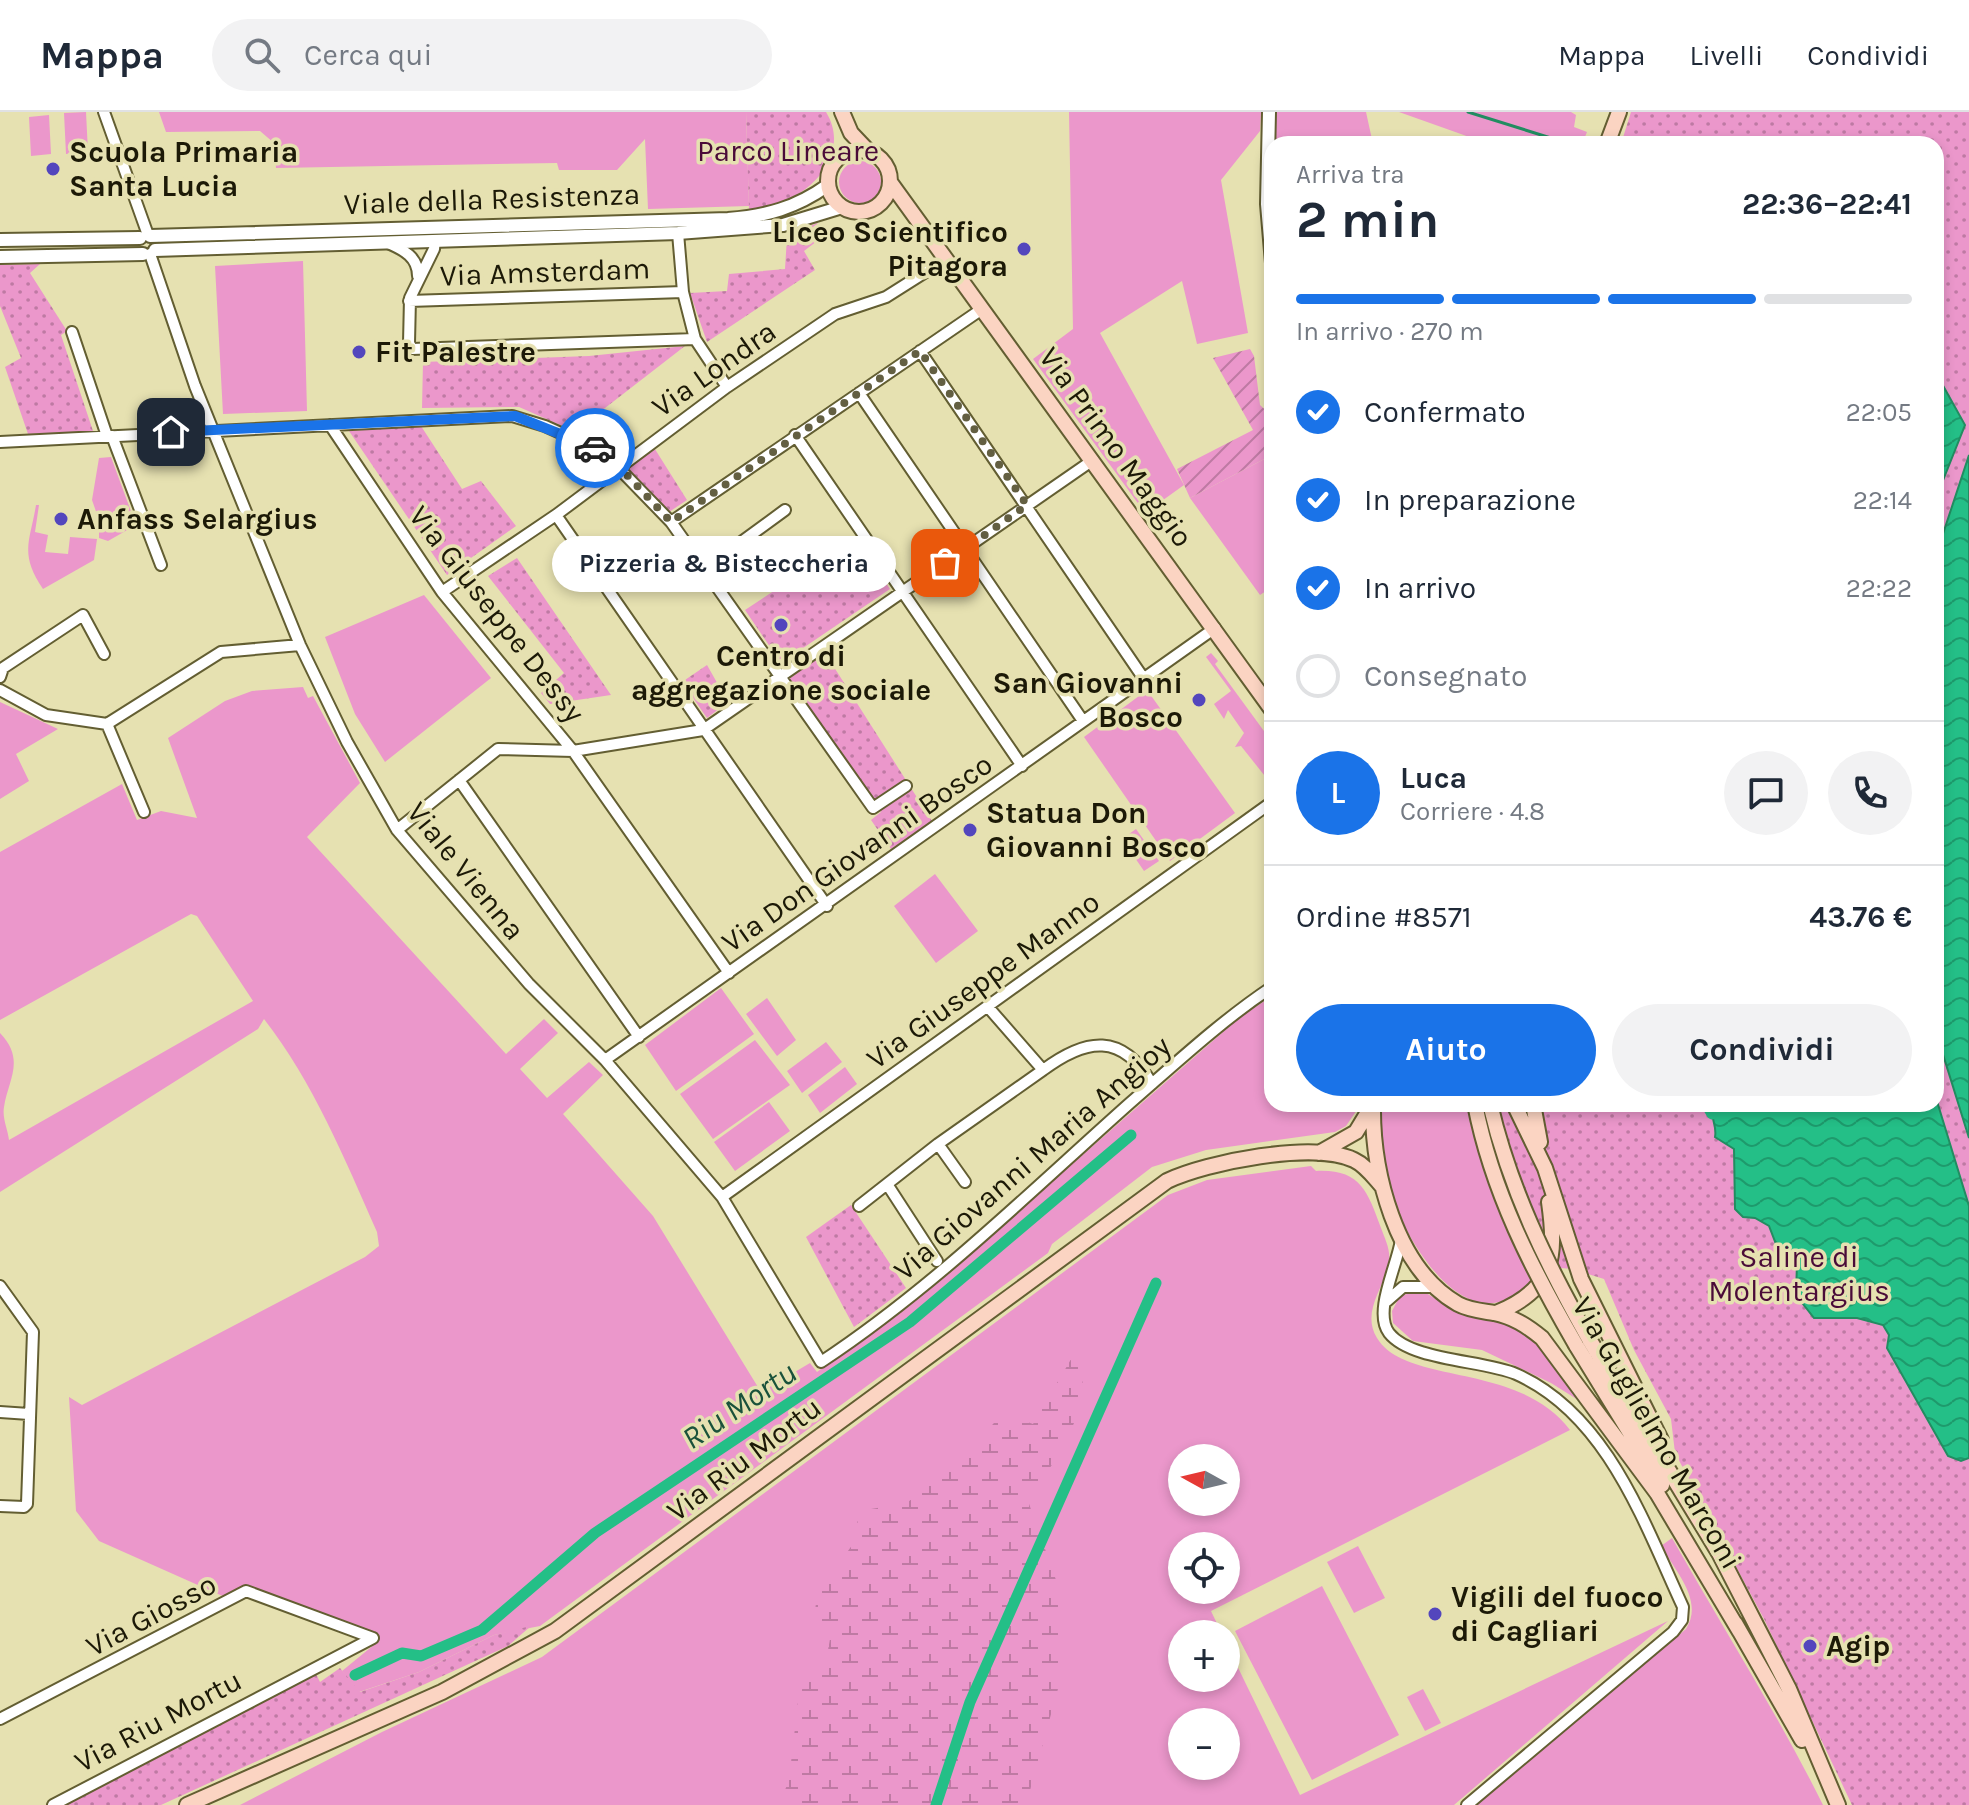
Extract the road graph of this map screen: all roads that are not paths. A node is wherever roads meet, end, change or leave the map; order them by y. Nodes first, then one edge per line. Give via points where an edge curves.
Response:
1 (104, 112) edge
2 (1269, 112) edge
3 (1620, 112) edge
4 (843, 114) edge
5 (1268, 136) edge
6 (1612, 136) edge
7 (869, 152) junction
8 (839, 158) junction
9 (890, 182) junction
10 (828, 185) junction
11 (842, 207) junction
12 (877, 207) junction
13 (914, 217) junction
14 (678, 233) junction
15 (146, 236) junction
16 (0, 240) edge
17 (434, 240) junction
18 (385, 242) junction
19 (149, 252) junction
20 (0, 257) edge
21 (946, 259) junction
22 (418, 278) junction
23 (683, 292) junction
24 (409, 301) junction
25 (982, 309) junction
26 (72, 332) dead end
27 (695, 339) junction
28 (920, 351) junction
29 (727, 387) junction
30 (859, 393) junction
31 (330, 425) junction
32 (212, 430) junction
33 (795, 435) junction
34 (109, 436) junction
35 (0, 442) edge
36 (1093, 460) junction
37 (617, 467) junction
38 (1027, 505) junction
39 (785, 510) dead end
40 (556, 515) junction
41 (671, 522) junction
42 (965, 548) junction
43 (161, 565) dead end
44 (703, 570) junction
45 (442, 592) junction
46 (903, 592) junction
47 (1215, 628) junction
48 (300, 645) junction
49 (104, 654) dead end
50 (780, 676) junction
51 (0, 677) edge
52 (1144, 679) junction
53 (1252, 684) junction
54 (0, 690) edge
55 (1264, 691) edge
56 (1264, 700) edge
57 (1083, 721) junction
58 (107, 724) junction
59 (703, 730) junction
60 (573, 751) junction
61 (1022, 766) junction
62 (459, 780) junction
63 (906, 786) dead end
64 (1264, 808) edge
65 (144, 812) dead end
66 (397, 830) junction
67 (827, 906) junction
68 (729, 973) junction
69 (1264, 993) edge
70 (988, 1007) junction
71 (639, 1037) junction
72 (605, 1060) junction
73 (1043, 1070) junction
74 (1152, 1084) junction
75 (1368, 1112) edge
76 (1373, 1112) edge
77 (1477, 1112) edge
78 (1492, 1112) edge
79 (1518, 1112) edge
80 (1534, 1112) edge
81 (938, 1144) junction
82 (1319, 1153) junction
83 (1545, 1168) junction
84 (965, 1182) dead end
85 (887, 1184) junction
86 (1381, 1185) junction
87 (722, 1197) junction
88 (859, 1206) dead end
89 (1401, 1238) junction
90 (937, 1261) dead end
91 (0, 1286) edge
92 (1437, 1287) junction
93 (1383, 1305) junction
94 (1496, 1313) junction
95 (1583, 1342) junction
96 (821, 1362) joint
97 (0, 1412) edge
98 (29, 1414) junction
99 (0, 1506) edge
100 (1719, 1553) junction
101 (1740, 1632) junction
102 (373, 1638) joint
103 (0, 1719) edge
104 (1823, 1775) junction
105 (53, 1805) edge
106 (187, 1805) edge
107 (1467, 1805) edge
108 (1838, 1805) edge

1 - 15 street
2 - 5 street
3 - 6 main road
4 - 7 main road via 851,133
4 - 8 main road
7 - 8 main road
7 - 9 main road via 884,163
8 - 10 main road
9 - 12 main road
9 - 13 main road, Via Primo Maggio
10 - 11 main road
10 - 15 street, Viale della Resistenza via 779,212 728,219
11 - 12 main road via 858,212
11 - 14 street, Viale della Resistenza via 783,225
12 - 13 main road
13 - 21 main road, Via Primo Maggio
14 - 17 street, Viale della Resistenza
14 - 23 street
15 - 16 street, Viale della Resistenza
15 - 19 street via 156,242
17 - 18 street, Viale della Resistenza
17 - 22 street
18 - 19 street, Viale della Resistenza
18 - 22 street via 410,255
19 - 20 street, Viale della Resistenza
19 - 32 street, Viale Vienna
21 - 25 main road, Via Primo Maggio
21 - 29 street, Via Londra via 886,297 835,314
22 - 24 street
23 - 24 street, Via Amsterdam
23 - 27 street
24 - 27 street via 412,349
25 - 28 street
25 - 36 main road, Via Primo Maggio
26 - 34 street
27 - 29 street
28 - 30 street
28 - 38 street
29 - 37 street, Via Londra
30 - 33 street
30 - 42 street
31 - 32 street
31 - 37 street via 515,416 590,444
31 - 45 street, Via Giuseppe Dessy
32 - 34 street
32 - 48 street, Viale Vienna
33 - 41 street
33 - 46 street
34 - 35 street
34 - 43 street
36 - 38 street
36 - 47 main road, Via Primo Maggio
37 - 40 street, Via Londra
37 - 41 street
38 - 42 street
38 - 52 street
39 - 44 street
40 - 45 street, Via Londra
40 - 59 street
41 - 44 street
42 - 46 street
42 - 57 street
44 - 50 street
45 - 60 street, Via Giuseppe Dessy
46 - 50 street
46 - 61 street
47 - 52 street, Via Don Giovanni Bosco
47 - 53 main road, Via Primo Maggio
48 - 58 street via 221,652
48 - 66 street, Viale Vienna
49 - 51 street via 83,615 3,668
50 - 59 street
50 - 63 street via 873,808
52 - 57 street, Via Don Giovanni Bosco
53 - 55 main road
53 - 56 main road, Via Primo Maggio
54 - 58 street via 46,715
57 - 61 street, Via Don Giovanni Bosco
58 - 65 street
59 - 60 street
59 - 67 street
60 - 62 street via 498,749
60 - 68 street, Via Giuseppe Dessy
61 - 67 street, Via Don Giovanni Bosco
62 - 66 street
62 - 71 street
64 - 70 street, Via Giuseppe Manno
66 - 72 street, Viale Vienna via 529,984
67 - 68 street, Via Don Giovanni Bosco
68 - 71 street, Via Don Giovanni Bosco
69 - 74 street, Via Giovanni Maria Angioy
70 - 73 street
70 - 87 street, Via Giuseppe Manno
71 - 72 street, Via Don Giovanni Bosco
72 - 87 street, Viale Vienna
73 - 74 street via 1074,1049 1111,1046 1128,1054
73 - 81 street
74 - 96 street, Via Giovanni Maria Angioy via 941,1271 870,1330
75 - 82 main road, Via Riu Mortu via 1356,1132
76 - 86 main road
77 - 95 main road, Via Guglielmo Marconi, bridge via 1496,1182 1527,1257
78 - 95 main road, Via Guglielmo Marconi, bridge via 1512,1181
79 - 83 main road
80 - 83 main road
81 - 84 street
81 - 85 street
82 - 86 main road, Via Riu Mortu via 1355,1160
82 - 106 main road, Via Riu Mortu via 1241,1159 1167,1181 555,1631 442,1692
83 - 94 main road via 1552,1251 1545,1280 1529,1296
83 - 100 main road via 1587,1292
85 - 88 street
85 - 90 street
86 - 89 main road
87 - 96 street, Viale Vienna
89 - 92 main road
89 - 93 street
91 - 98 street via 33,1332
92 - 93 street via 1403,1287
92 - 94 main road via 1458,1304
93 - 107 street via 1383,1322 1407,1346 1516,1374 1568,1405 1634,1503 1683,1607 1673,1632
94 - 101 main road via 1522,1322 1542,1338 1582,1388 1657,1493
95 - 100 main road, Via Guglielmo Marconi
95 - 101 main road, Via Guglielmo Marconi
97 - 98 street
98 - 99 street via 24,1507
100 - 104 main road, Via Guglielmo Marconi via 1789,1689
101 - 104 main road, Via Guglielmo Marconi
102 - 103 street, Via Giosso via 246,1591
102 - 105 street, Via Riu Mortu
104 - 108 main road, Via Guglielmo Marconi

